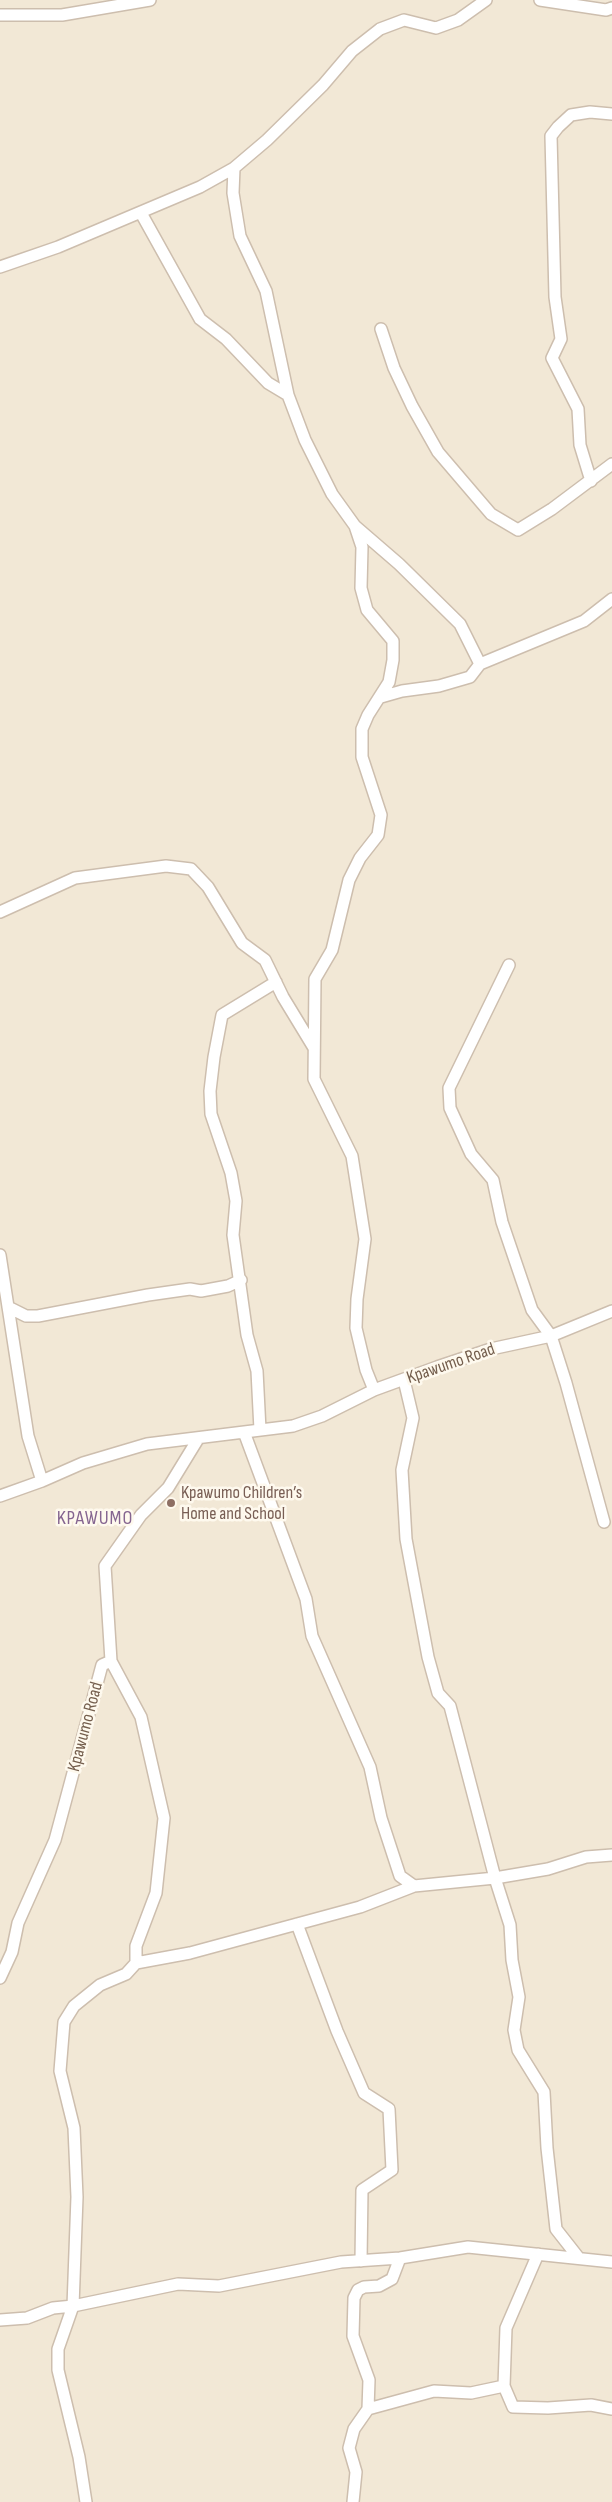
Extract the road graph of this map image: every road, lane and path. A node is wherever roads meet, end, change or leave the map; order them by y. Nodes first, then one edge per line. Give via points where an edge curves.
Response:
1 (150, 0) edge
2 (486, 0) edge
3 (540, 0) edge
4 (612, 8) edge
5 (0, 15) edge
6 (612, 114) edge
7 (234, 168) junction
8 (141, 213) junction
9 (0, 267) edge
10 (381, 329) dead end
11 (288, 396) junction
12 (612, 464) edge
13 (592, 481) junction
14 (355, 526) junction
15 (612, 599) edge
16 (480, 664) junction
17 (381, 697) junction
18 (0, 912) edge
19 (509, 965) dead end
20 (276, 982) junction
21 (314, 1048) junction
22 (0, 1255) edge
23 (241, 1280) junction
24 (8, 1307) junction
25 (612, 1311) edge
26 (551, 1336) junction
27 (404, 1380) junction
28 (374, 1390) junction
29 (260, 1430) junction
30 (244, 1432) junction
31 (198, 1439) junction
32 (42, 1481) junction
33 (0, 1496) edge
34 (604, 1522) dead end
35 (110, 1661) junction
36 (612, 1855) edge
37 (495, 1878) junction
38 (414, 1886) junction
39 (297, 1924) junction
40 (136, 1963) junction
41 (0, 1978) edge
42 (538, 2254) junction
43 (578, 2257) junction
44 (400, 2258) junction
45 (361, 2261) junction
46 (612, 2262) edge
47 (73, 2306) junction
48 (0, 2320) edge
49 (504, 2386) junction
50 (612, 2409) edge
51 (368, 2410) junction
52 (86, 2502) edge
53 (353, 2502) edge

1 - 5 street via 62,15
2 - 7 street via 458,20 436,28 404,20 380,29 352,51 298,112
3 - 4 street via 606,10
6 - 13 street via 590,112 571,115 551,136 555,297 561,339 552,358 578,409 580,446
7 - 8 street
7 - 11 street via 233,193 240,236 266,291
8 - 9 street
8 - 11 street via 200,319 226,339 268,383
10 - 13 street via 408,399 438,452 491,514 518,530
11 - 14 street via 305,440 332,494
12 - 13 street
14 - 16 street via 460,624
14 - 17 street via 362,547 361,588 367,610 393,641 389,682
15 - 16 street via 584,621
16 - 17 street via 470,677
17 - 21 street via 362,729 362,757 382,815 378,835 360,858 349,880 332,950 316,978
18 - 20 street via 75,878 166,866 192,868 208,887 242,943 265,960
19 - 26 street via 449,1088 450,1108 471,1154 493,1180 502,1222 532,1310
20 - 21 street
20 - 23 street via 222,1015 214,1057 211,1114 231,1173 236,1201 232,1235
21 - 28 street via 314,1078 352,1156 365,1239 356,1328
22 - 24 street
23 - 24 street via 202,1291 190,1289 148,1295 38,1316 26,1316
23 - 29 street via 247,1335 257,1371
24 - 32 street via 28,1436
25 - 26 street, Kpawumo Road
26 - 27 street, Kpawumo Road via 491,1349
26 - 34 street
27 - 28 street, Kpawumo Road
27 - 37 street via 413,1418 402,1470 410,1566 428,1657 438,1693 450,1706
28 - 29 street, Kpawumo Road via 322,1416 293,1426
29 - 30 street, Kpawumo Road
30 - 31 street, Kpawumo Road
30 - 38 street via 306,1598 312,1636 370,1767 381,1818 400,1876
31 - 32 street, Kpawumo Road via 147,1444 83,1463
31 - 35 street, Kpawumo Road via 168,1488 141,1515 105,1566
32 - 33 street, Kpawumo Road
35 - 40 street via 141,1717 164,1818 156,1894 136,1946
35 - 41 street, Kpawumo Road via 102,1665 55,1840 18,1923 12,1952
36 - 37 street via 586,1857 548,1869
37 - 38 street
37 - 43 street via 510,1925 512,1960 520,1997 514,2030 518,2050 544,2092 556,2229
38 - 39 street via 360,1907
39 - 40 street via 190,1953
39 - 45 street via 364,2093 389,2109 392,2170 362,2190
40 - 47 street via 126,1974 100,1984 74,2006 64,2022 60,2071 74,2128 77,2158
42 - 43 street
42 - 44 street via 468,2247
42 - 49 street via 506,2328
43 - 46 street
44 - 45 street
44 - 51 street via 392,2279 379,2286 364,2287 354,2298 353,2336 369,2380
45 - 47 street via 219,2286 178,2284
47 - 48 street via 52,2308 27,2318
47 - 52 street via 58,2349 58,2370
49 - 50 street via 513,2407 591,2405
49 - 51 street via 471,2393 434,2391
51 - 53 street via 354,2429 349,2448 356,2472

